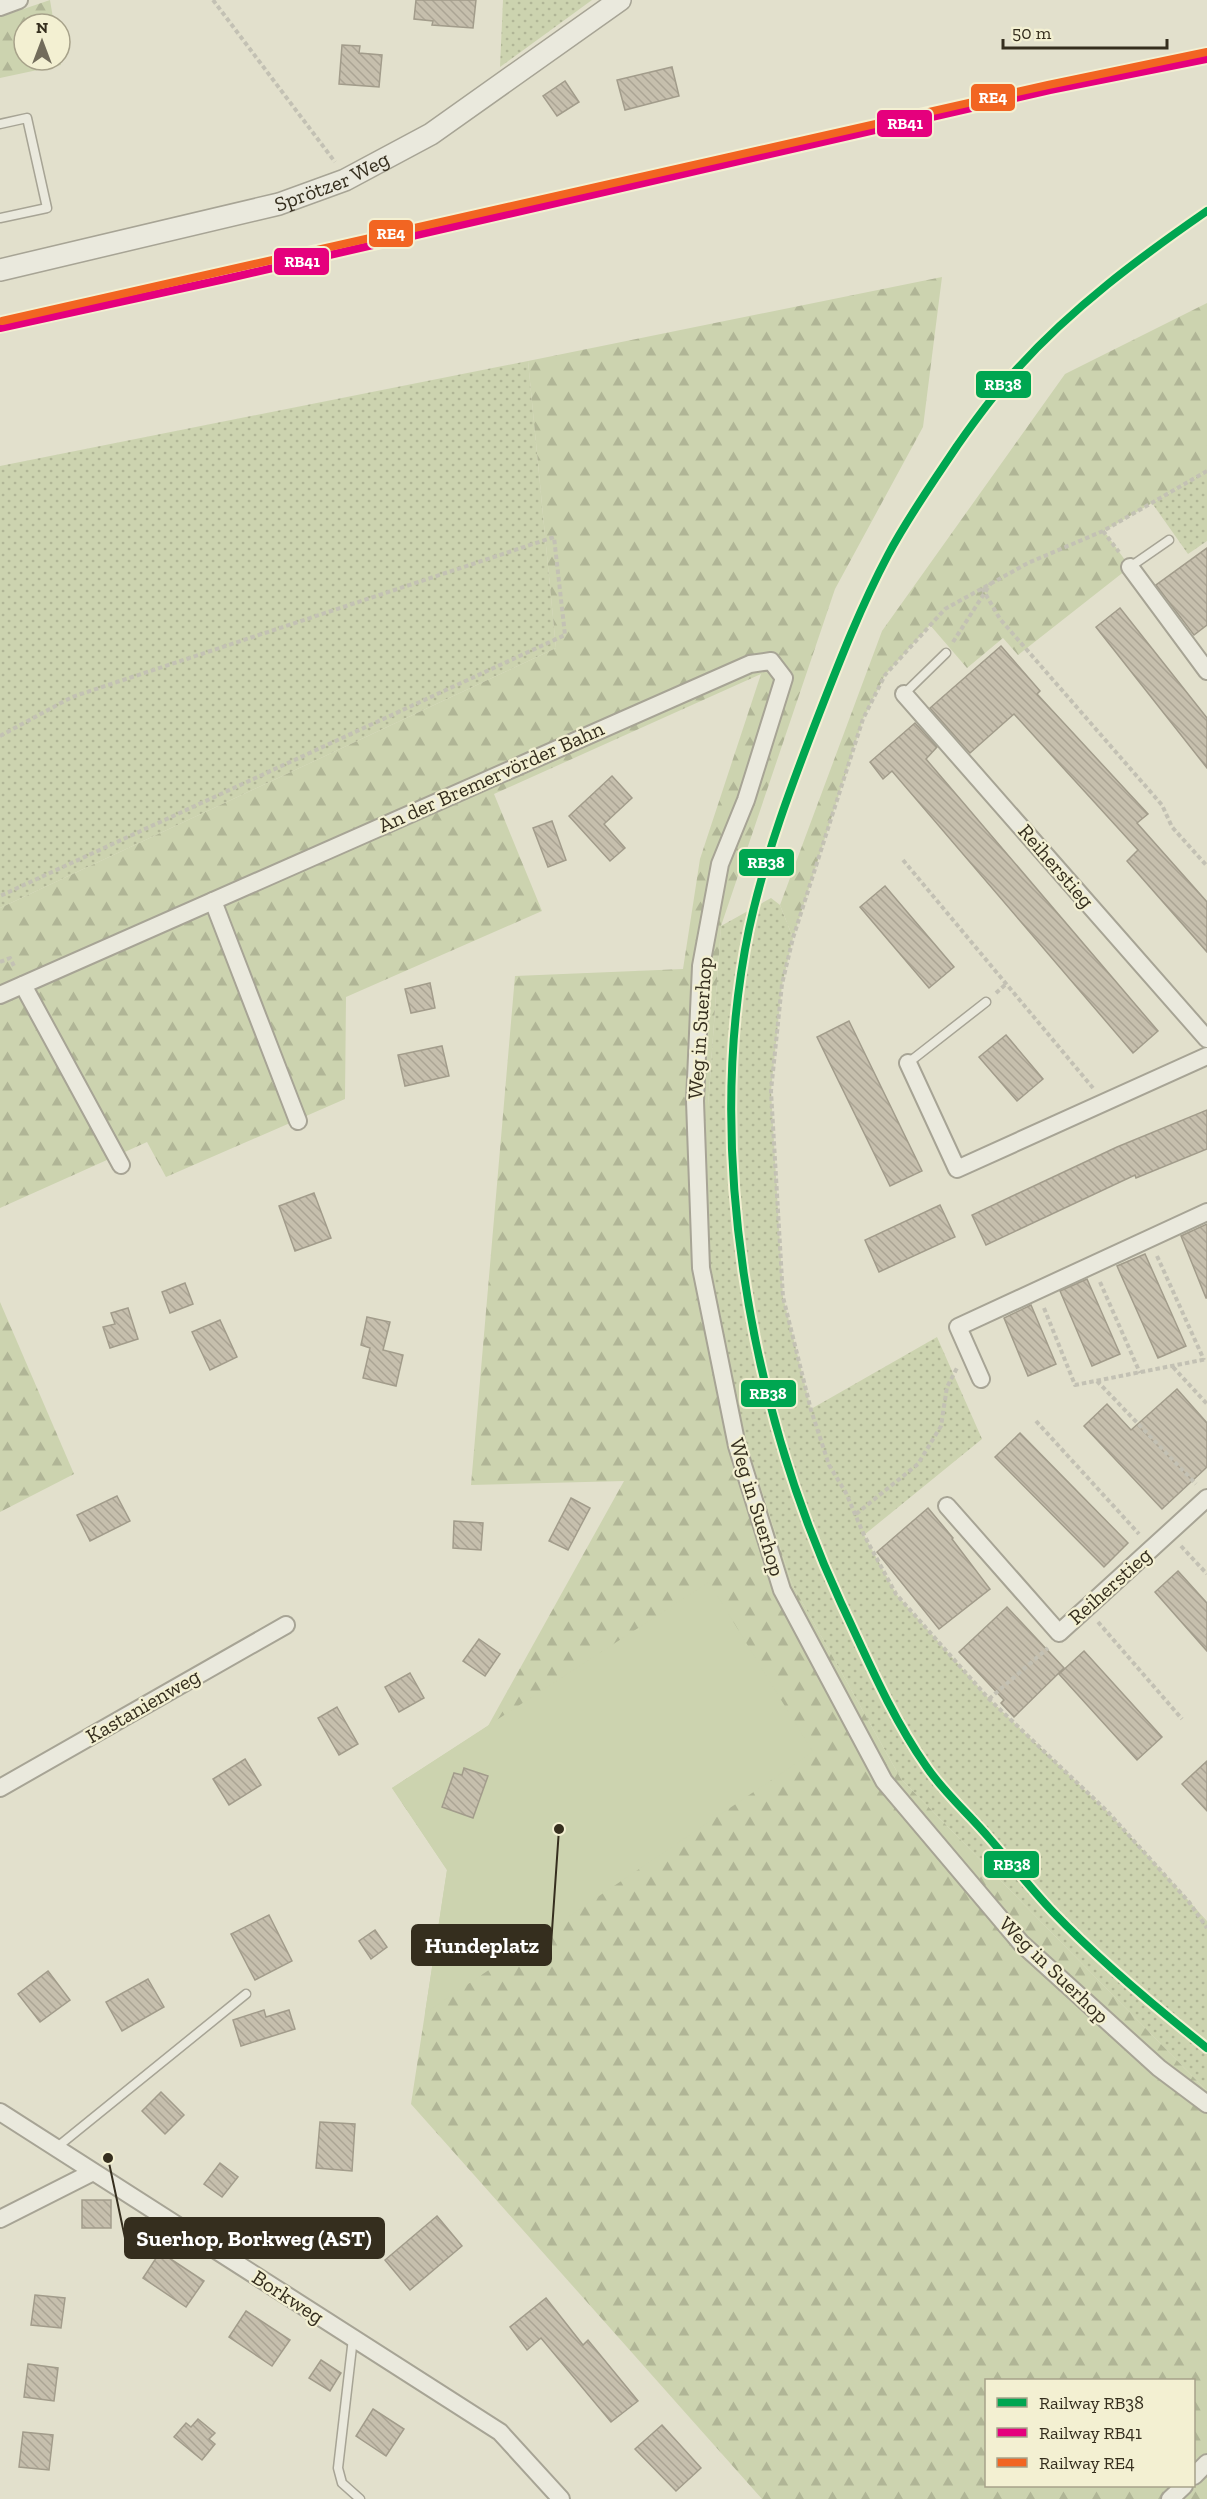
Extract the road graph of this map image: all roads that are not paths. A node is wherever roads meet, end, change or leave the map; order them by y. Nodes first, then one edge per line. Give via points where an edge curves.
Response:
1 (19, 0) edge
2 (620, 0) edge
3 (0, 7) edge
4 (0, 124) edge
5 (0, 218) edge
6 (0, 270) edge
7 (1169, 540) dead end
8 (1130, 567) joint
9 (946, 653) road end
10 (771, 661) joint
11 (1207, 671) edge
12 (904, 694) joint
13 (213, 901) junction
14 (23, 985) junction
15 (0, 996) edge
16 (986, 1002) dead end
17 (1207, 1039) edge
18 (1207, 1056) edge
19 (908, 1063) joint
20 (298, 1121) dead end
21 (121, 1165) dead end
22 (1207, 1212) edge
23 (981, 1379) dead end
24 (1203, 1493) edge
25 (947, 1506) dead end
26 (286, 1625) dead end
27 (0, 1788) edge
28 (246, 1994) dead end
29 (1207, 2104) edge
30 (0, 2112) edge
31 (56, 2148) junction
32 (93, 2172) junction
33 (0, 2219) edge
34 (353, 2338) junction
35 (1207, 2463) edge
36 (1195, 2475) edge
37 (1183, 2487) edge
38 (360, 2499) edge
39 (561, 2499) edge
40 (1170, 2499) edge

1 - 3 street
2 - 6 street, Sprötzer Weg via 431,134 345,180 279,204
4 - 5 lane via 27,118 47,208
7 - 8 lane
8 - 11 street
9 - 12 lane
10 - 13 street, An der Bremervörder Bahn via 750,664
10 - 29 street, Weg in Suerhop via 784,678 746,800 720,864 704,955 695,1101 702,1268 740,1456 782,1590 884,1781 1021,1943 1159,2068
12 - 17 street, Reiherstieg
13 - 14 street, An der Bremervörder Bahn
13 - 20 street
14 - 15 street, An der Bremervörder Bahn
14 - 21 street
16 - 19 lane
18 - 19 street via 957,1169
22 - 23 street via 958,1327
24 - 25 street, Reiherstieg via 1169,1533 1059,1633
26 - 27 street, Kastanienweg
28 - 31 lane
30 - 31 street, Borkweg
31 - 32 street, Borkweg
32 - 33 street
32 - 34 street, Borkweg
34 - 38 lane via 338,2468 342,2484
34 - 39 street, Borkweg via 500,2432
35 - 36 street
37 - 40 street

